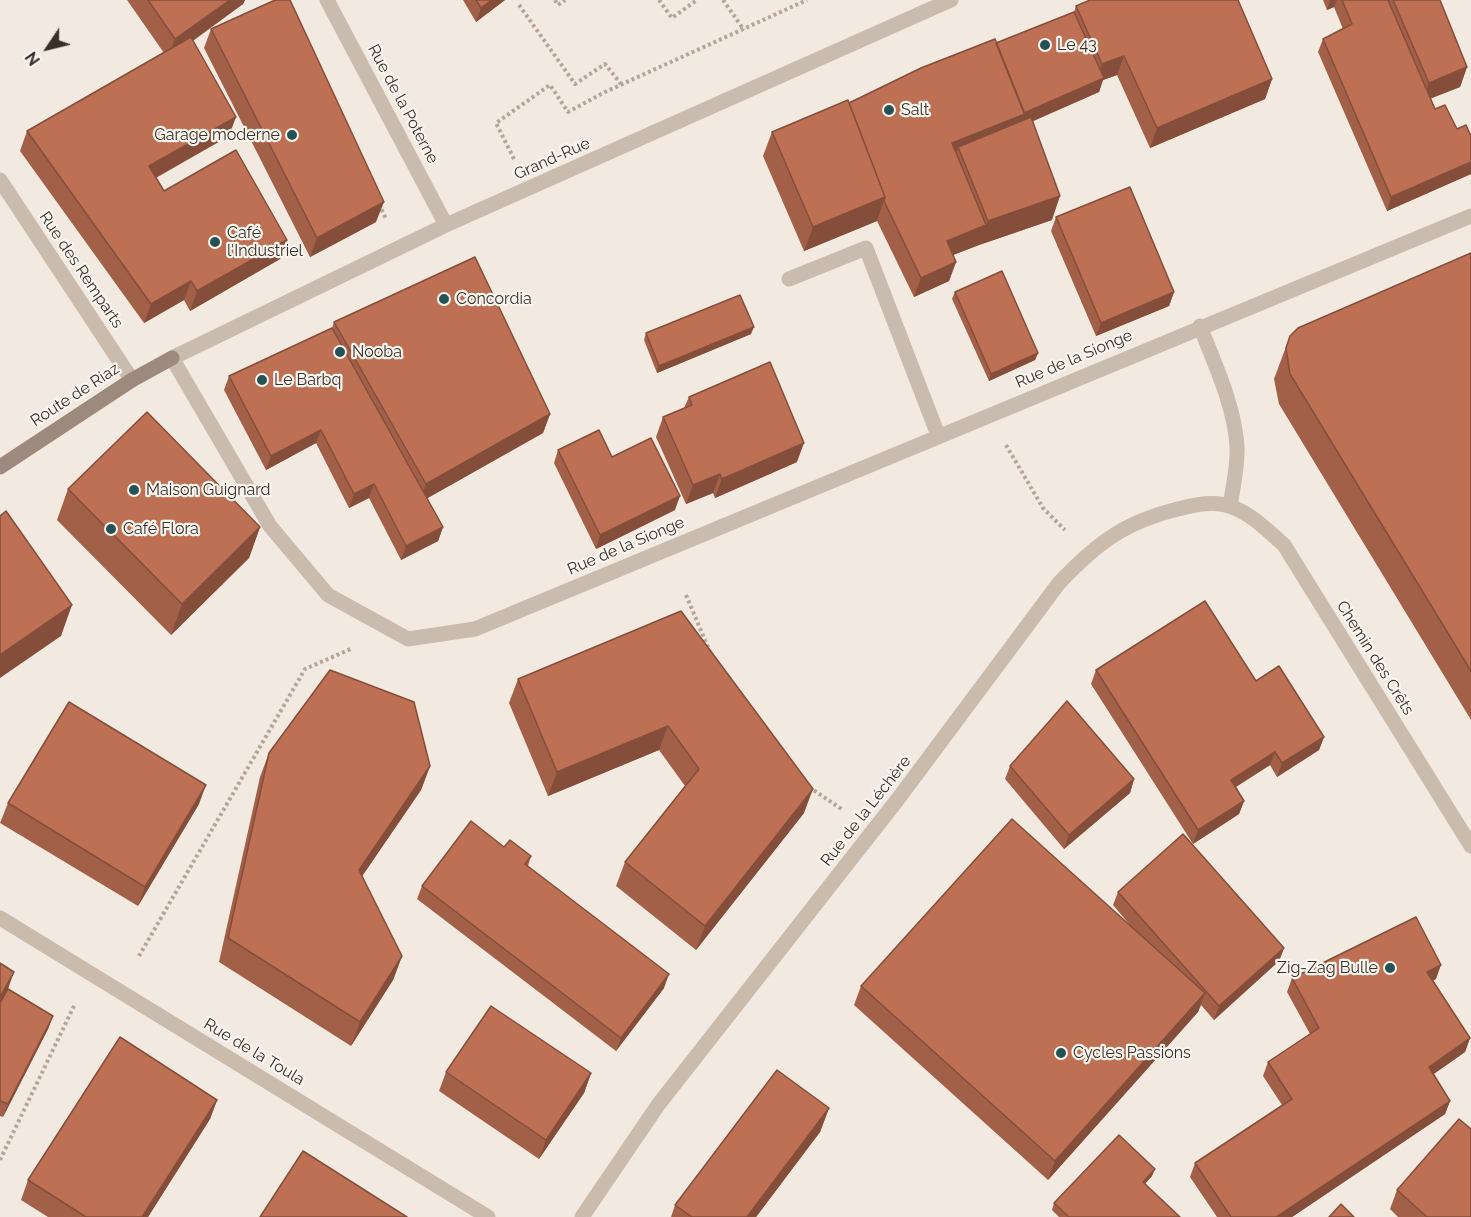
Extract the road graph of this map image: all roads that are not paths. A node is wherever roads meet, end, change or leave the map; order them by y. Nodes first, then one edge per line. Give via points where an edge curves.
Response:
1 (327, 0) edge
2 (951, 0) edge
3 (924, 5) edge
4 (0, 180) edge
5 (1471, 216) edge
6 (446, 225) junction
7 (789, 279) dead end
8 (1200, 326) junction
9 (172, 358) junction
10 (132, 380) junction
11 (938, 435) junction
12 (0, 467) edge
13 (1230, 506) junction
14 (1469, 839) edge
15 (0, 918) edge
16 (488, 1217) edge
17 (582, 1217) edge

1 - 6 street, Rue de la Poterne
2 - 3 street, Grand-Rue
3 - 6 street, Grand-Rue
4 - 10 street, Rue des Remparts
5 - 8 street, Rue de la Sionge
6 - 9 street, Grand-Rue
7 - 11 street via 866,248
8 - 11 street, Rue de la Sionge
8 - 13 street via 1234,424 1237,448
9 - 10 street, Route de Riaz
9 - 11 street, Rue de la Sionge via 270,526 328,595 408,639 475,629
10 - 12 street, Route de Riaz
13 - 14 street, Chemin des Crêts via 1256,520 1284,545
13 - 17 street, Rue de la Léchère via 1198,504 1133,522 1087,553 1059,583 898,799 658,1105
15 - 16 street, Rue de la Toula

